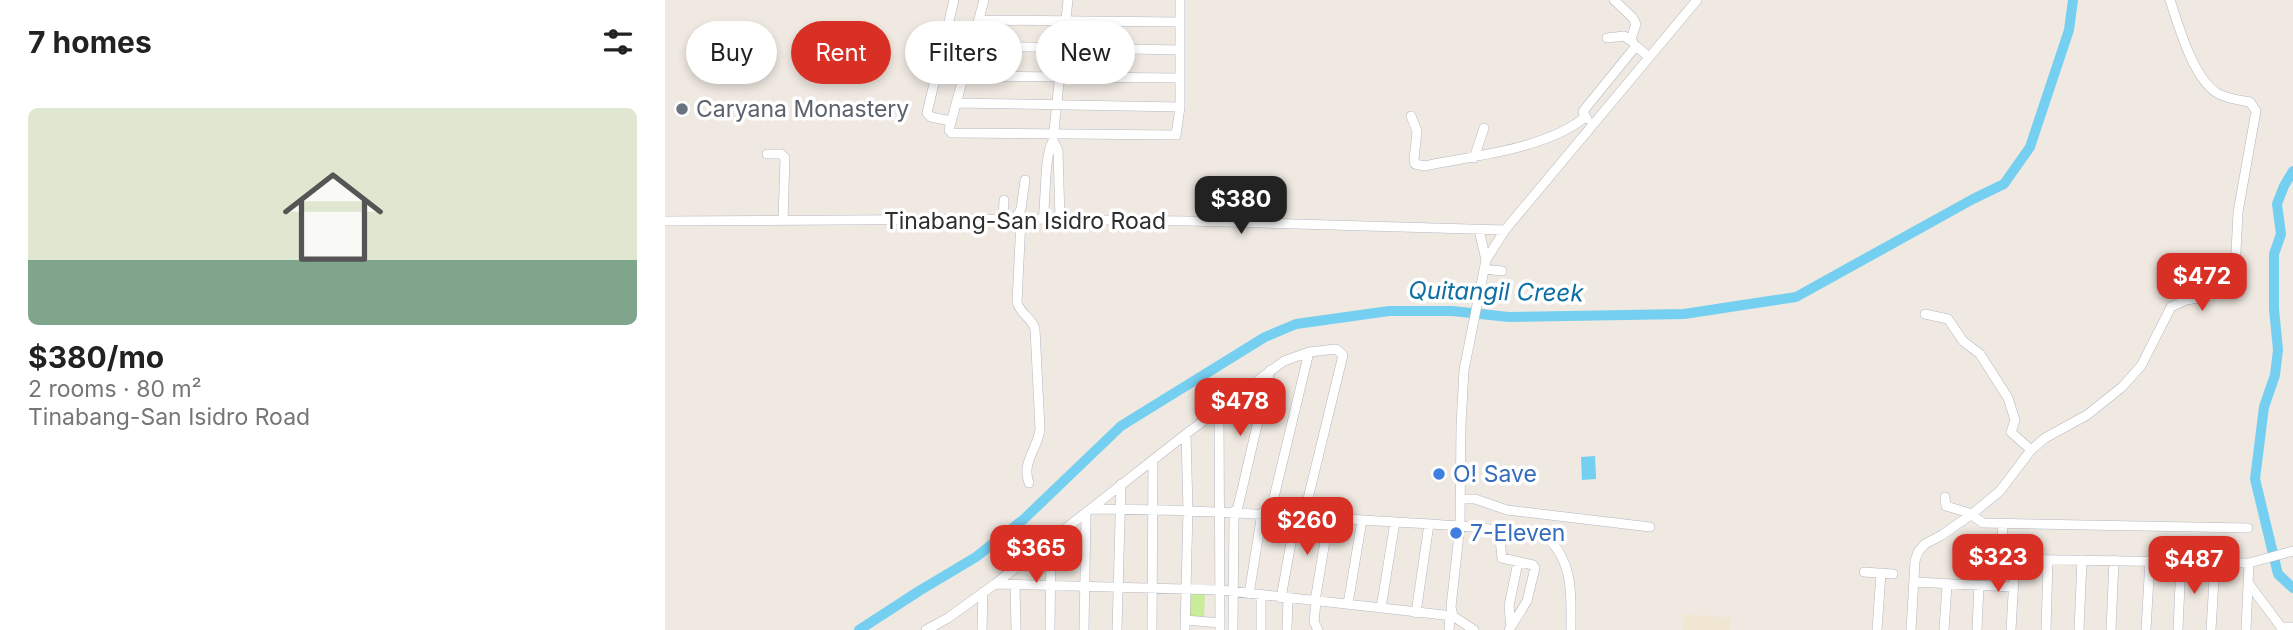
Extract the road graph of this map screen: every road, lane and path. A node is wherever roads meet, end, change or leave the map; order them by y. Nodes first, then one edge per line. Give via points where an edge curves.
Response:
1 (954, 0) edge
2 (984, 0) edge
3 (1068, 0) edge
4 (1180, 0) edge
5 (1614, 0) edge
6 (1697, 0) edge
7 (2170, 0) edge
8 (979, 20) joint
9 (1066, 20) junction
10 (1179, 22) junction
11 (1607, 38) dead end
12 (1634, 42) junction
13 (1135, 49) edge
14 (1180, 50) junction
15 (1649, 57) junction
16 (1135, 78) edge
17 (1180, 78) junction
18 (961, 84) edge
19 (1058, 84) edge
20 (957, 103) junction
21 (1055, 106) junction
22 (1180, 107) junction
23 (1411, 116) dead end
24 (1585, 117) junction
25 (951, 121) junction
26 (1593, 125) junction
27 (1484, 128) dead end
28 (1053, 137) junction
29 (767, 153) dead end
30 (1474, 158) junction
31 (1025, 180) dead end
32 (1004, 200) dead end
33 (783, 220) junction
34 (1003, 220) junction
35 (1018, 220) junction
36 (1044, 220) junction
37 (1060, 220) junction
38 (665, 221) edge
39 (1479, 230) junction
40 (1504, 230) junction
41 (1485, 265) junction
42 (1502, 271) dead end
43 (1925, 314) dead end
44 (1309, 352) junction
45 (1270, 370) junction
46 (1219, 409) junction
47 (1186, 434) junction
48 (2031, 450) junction
49 (1153, 460) junction
50 (1029, 483) dead end
51 (1121, 484) junction
52 (1945, 497) dead end
53 (1461, 499) junction
54 (1121, 509) junction
55 (1153, 509) junction
56 (1188, 510) junction
57 (1089, 511) junction
58 (1221, 511) junction
59 (1236, 511) junction
60 (1266, 514) junction
61 (1972, 514) junction
62 (1300, 515) junction
63 (1329, 517) junction
64 (1362, 520) junction
65 (1395, 522) junction
66 (1429, 524) junction
67 (2003, 524) junction
68 (1461, 525) junction
69 (1650, 527) dead end
70 (2248, 528) dead end
71 (1499, 530) junction
72 (1051, 540) junction
73 (2293, 551) edge
74 (2015, 559) junction
75 (2048, 559) junction
76 (2082, 559) junction
77 (2114, 560) junction
78 (2150, 560) junction
79 (2181, 561) junction
80 (1518, 562) junction
81 (2214, 562) junction
82 (2249, 563) junction
83 (1864, 572) dead end
84 (1881, 573) junction
85 (1893, 573) dead end
86 (1913, 582) junction
87 (1947, 583) junction
88 (995, 584) junction
89 (2249, 584) junction
90 (1015, 585) junction
91 (1979, 585) junction
92 (1051, 586) junction
93 (1084, 586) junction
94 (1117, 587) junction
95 (2013, 587) junction
96 (1151, 589) junction
97 (1186, 590) junction
98 (1220, 590) junction
99 (1232, 591) junction
100 (983, 592) junction
101 (1249, 594) junction
102 (1261, 595) junction
103 (1285, 598) junction
104 (1316, 601) junction
105 (1348, 604) junction
106 (1381, 608) junction
107 (1416, 613) junction
108 (1452, 616) junction
109 (948, 618) junction
110 (1185, 625) edge
111 (1220, 626) edge
112 (2293, 627) edge
113 (2281, 628) edge
114 (1510, 629) edge
115 (926, 630) edge
116 (947, 630) edge
117 (982, 630) edge
118 (1016, 630) edge
119 (1050, 630) edge
120 (1084, 630) edge
121 (1117, 630) edge
122 (1152, 630) edge
123 (1233, 630) edge
124 (1261, 630) edge
125 (1287, 630) edge
126 (1318, 630) edge
127 (1449, 630) edge
128 (1474, 630) edge
129 (1571, 630) edge
130 (1877, 630) edge
131 (1911, 630) edge
132 (1944, 630) edge
133 (1977, 630) edge
134 (2011, 630) edge
135 (2046, 630) edge
136 (2079, 630) edge
137 (2111, 630) edge
138 (2146, 630) edge
139 (2178, 630) edge
140 (2211, 630) edge
141 (2246, 630) edge

1 - 25 street via 926,113
2 - 8 street
3 - 9 street
4 - 10 street
5 - 12 street via 1636,24
6 - 15 street
7 - 48 street via 2205,83 2219,94 2250,102 2256,111 2232,271 2211,296 2171,307 2141,366 2122,387
8 - 9 street
9 - 10 street
10 - 14 street
11 - 12 street via 1624,36
12 - 15 street
12 - 24 street via 1584,110
13 - 14 street
14 - 17 street
15 - 26 street
16 - 17 street
17 - 22 street
18 - 20 street
19 - 21 street
20 - 21 street
20 - 25 street
21 - 22 street
21 - 28 street
22 - 28 street via 1174,136
23 - 30 street via 1417,131 1415,164
24 - 26 street
24 - 30 street via 1560,132
25 - 28 street via 952,133
26 - 40 street
27 - 30 street
28 - 36 street via 1048,149
28 - 37 street via 1058,150
29 - 33 street via 785,158
31 - 35 street
32 - 34 street
33 - 34 street, Tinabang-San Isidro Road
33 - 38 street, Tinabang-San Isidro Road
34 - 35 street, Tinabang-San Isidro Road
35 - 36 street, Tinabang-San Isidro Road
35 - 50 street via 1017,302 1035,329 1040,429 1027,463
36 - 37 street, Tinabang-San Isidro Road
37 - 39 street, Tinabang-San Isidro Road
39 - 40 street, Tinabang-San Isidro Road
39 - 41 street
40 - 41 street
41 - 42 street
41 - 53 street via 1464,370
43 - 48 street via 1948,319 1963,341 1980,354 2008,398 2015,420 2011,432
44 - 45 street
44 - 60 street
44 - 62 street via 1336,349 1343,355
45 - 46 street
45 - 59 street
46 - 47 street
46 - 58 street
47 - 49 street
47 - 56 street
48 - 61 street via 2000,491
49 - 51 street
49 - 55 street
51 - 54 street
51 - 57 street
52 - 61 street via 1946,506
53 - 68 street
53 - 69 street via 1507,510
54 - 55 street
54 - 57 street
54 - 94 street
55 - 56 street
55 - 96 street
56 - 58 street
56 - 97 street
57 - 72 street
57 - 93 street
58 - 59 street
58 - 98 street
59 - 60 street
59 - 99 street
60 - 62 street
60 - 101 street
61 - 67 street via 1983,523
61 - 86 street via 1918,552
62 - 63 street
62 - 103 street
63 - 64 street
63 - 104 street
64 - 65 street
64 - 105 street
65 - 66 street
65 - 106 street
66 - 68 street
66 - 107 street
67 - 70 street
67 - 74 street via 2001,555
68 - 71 street
68 - 108 street
71 - 80 street via 1502,558
71 - 129 street via 1548,538 1556,546 1569,574
72 - 88 street
72 - 92 street
73 - 82 street
74 - 75 street
74 - 95 street
75 - 76 street
75 - 135 street
76 - 77 street
76 - 136 street
77 - 78 street
77 - 137 street
78 - 79 street
78 - 138 street
79 - 81 street
79 - 139 street
80 - 114 street via 1509,606
80 - 114 street via 1535,568 1527,601
81 - 82 street
81 - 140 street
82 - 89 street
83 - 84 street
84 - 85 street
84 - 130 street
86 - 87 street
86 - 131 street
87 - 91 street
87 - 132 street
88 - 90 street
88 - 100 street
89 - 113 street
89 - 141 street
90 - 92 street
90 - 118 street
91 - 95 street
91 - 133 street
92 - 93 street
92 - 119 street
93 - 94 street
93 - 120 street
94 - 96 street
94 - 121 street
95 - 134 street
96 - 97 street
96 - 122 street
97 - 98 street
97 - 110 street
98 - 99 street
98 - 111 street
99 - 101 street
99 - 123 street
100 - 109 street
100 - 117 street
101 - 102 street
102 - 103 street
102 - 124 street
103 - 104 street
103 - 125 street
104 - 105 street
104 - 126 street
105 - 106 street
106 - 107 street
107 - 108 street
108 - 127 street
108 - 128 street
109 - 115 street
109 - 116 street
110 - 111 street
112 - 113 street

